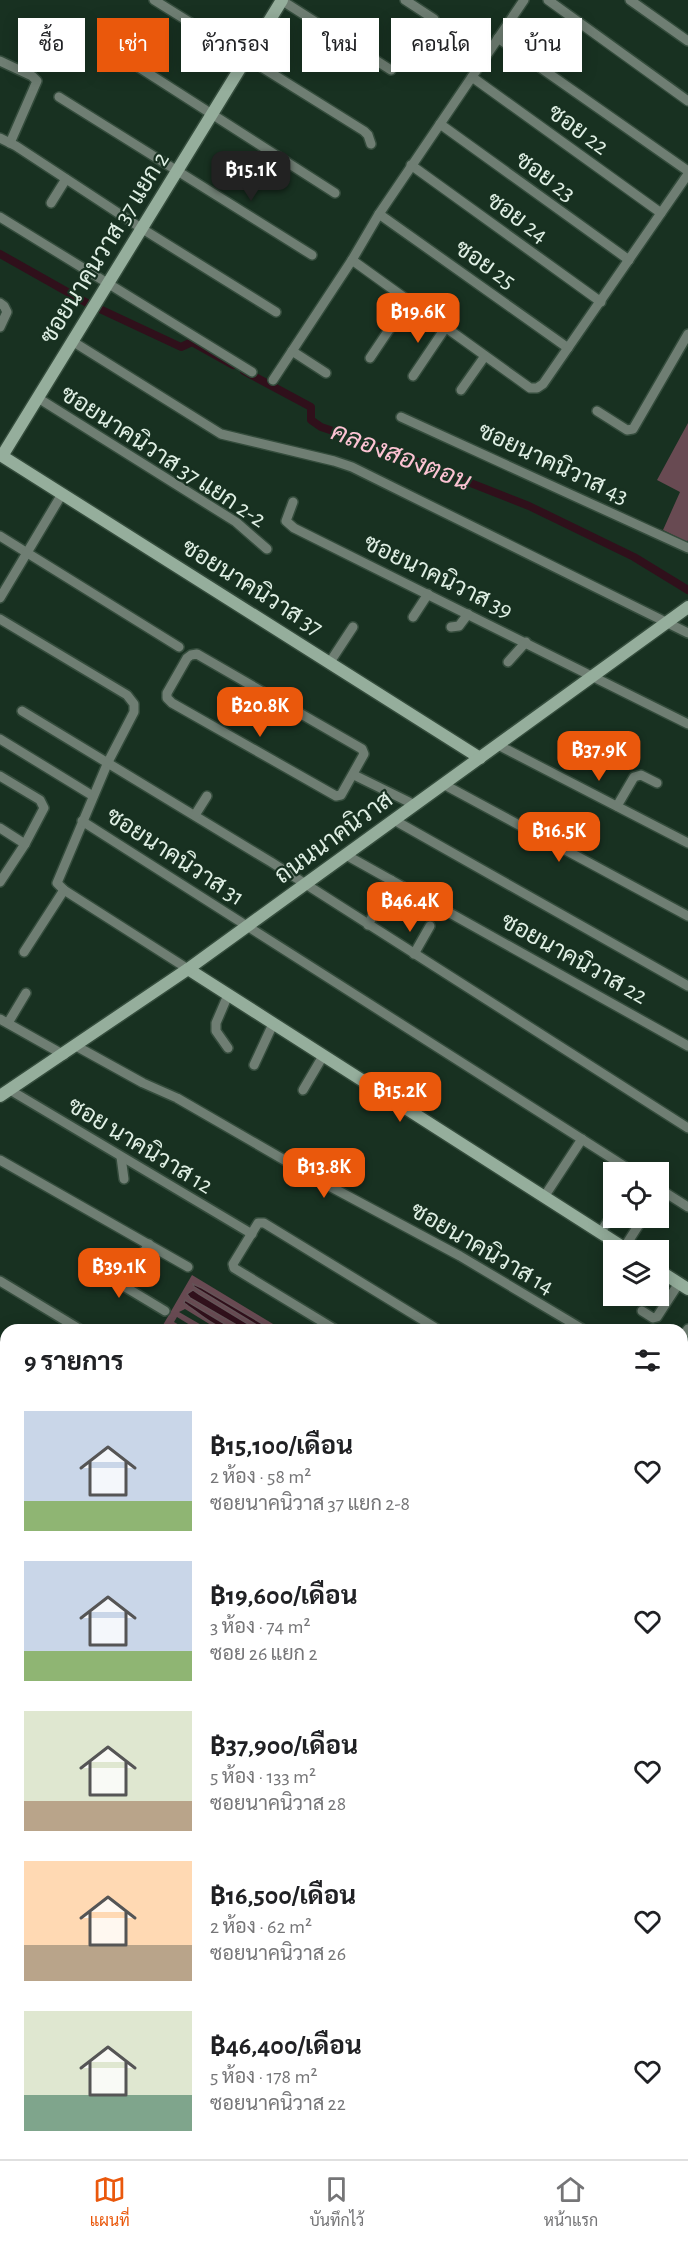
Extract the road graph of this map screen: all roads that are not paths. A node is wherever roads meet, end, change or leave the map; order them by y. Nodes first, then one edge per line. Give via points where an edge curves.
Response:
1 (154, 0) edge
2 (282, 0) edge
3 (405, 0) edge
4 (524, 0) edge
5 (548, 0) edge
6 (630, 0) edge
7 (183, 18) edge
8 (271, 18) edge
9 (432, 18) edge
10 (498, 38) junction
11 (688, 41) edge
12 (0, 62) edge
13 (391, 70) dead end
14 (146, 72) edge
15 (238, 72) edge
16 (269, 72) edge
17 (472, 77) junction
18 (59, 97) dead end
19 (688, 101) edge
20 (212, 115) junction
21 (440, 124) junction
22 (0, 138) edge
23 (13, 144) junction
24 (371, 144) dead end
25 (411, 165) junction
26 (176, 171) junction
27 (688, 173) edge
28 (66, 179) junction
29 (335, 193) dead end
30 (51, 203) dead end
31 (661, 213) junction
32 (379, 214) junction
33 (0, 217) edge
34 (141, 228) junction
35 (312, 255) dead end
36 (352, 260) junction
37 (629, 260) junction
38 (106, 284) junction
39 (409, 300) junction
40 (601, 302) junction
41 (0, 303) edge
42 (276, 312) dead end
43 (0, 327) edge
44 (446, 327) junction
45 (688, 334) edge
46 (72, 341) junction
47 (568, 348) junction
48 (292, 351) junction
49 (485, 356) junction
50 (370, 358) dead end
51 (252, 372) dead end
52 (326, 373) dead end
53 (413, 376) dead end
54 (273, 380) dead end
55 (461, 390) dead end
56 (38, 398) junction
57 (597, 411) dead end
58 (401, 417) dead end
59 (1, 455) edge
60 (62, 494) junction
61 (293, 502) dead end
62 (0, 536) edge
63 (688, 548) edge
64 (267, 549) dead end
65 (26, 553) junction
66 (428, 594) junction
67 (0, 598) edge
68 (688, 607) edge
69 (468, 614) junction
70 (413, 617) dead end
71 (0, 620) edge
72 (667, 622) junction
73 (353, 627) dead end
74 (451, 627) dead end
75 (688, 633) edge
76 (526, 642) junction
77 (179, 647) dead end
78 (330, 662) junction
79 (508, 662) dead end
80 (593, 676) junction
81 (22, 711) dead end
82 (688, 724) edge
83 (0, 738) edge
84 (498, 745) junction
85 (480, 758) junction
86 (108, 762) junction
87 (354, 775) junction
88 (0, 776) edge
89 (657, 783) dead end
90 (443, 784) junction
91 (93, 796) junction
92 (207, 796) dead end
93 (415, 806) junction
94 (617, 806) junction
95 (195, 815) junction
96 (394, 820) junction
97 (82, 821) junction
98 (0, 828) edge
99 (688, 843) edge
100 (25, 844) junction
101 (346, 855) junction
102 (391, 880) junction
103 (0, 882) edge
104 (305, 884) junction
105 (62, 888) junction
106 (688, 916) edge
107 (368, 925) junction
108 (430, 926) dead end
109 (247, 927) junction
110 (24, 952) dead end
111 (414, 954) junction
112 (188, 969) junction
113 (688, 986) edge
114 (26, 993) dead end
115 (228, 995) junction
116 (4, 1021) edge
117 (273, 1024) junction
118 (76, 1046) junction
119 (688, 1046) edge
120 (228, 1048) dead end
121 (64, 1055) junction
122 (323, 1056) junction
123 (254, 1065) dead end
124 (303, 1090) dead end
125 (4, 1091) edge
126 (688, 1128) edge
127 (582, 1139) junction
128 (121, 1157) junction
129 (0, 1160) edge
130 (618, 1162) edge
131 (124, 1179) dead end
132 (669, 1195) edge
133 (544, 1197) junction
134 (688, 1207) edge
135 (603, 1228) edge
136 (600, 1233) junction
137 (252, 1234) junction
138 (611, 1240) edge
139 (148, 1244) junction
140 (87, 1264) dead end
141 (188, 1268) dead end
142 (669, 1277) edge
143 (0, 1281) edge
144 (123, 1285) junction
145 (683, 1286) edge
146 (165, 1311) dead end
147 (642, 1311) dead end
148 (71, 1324) edge
149 (326, 1324) edge
150 (429, 1324) edge
151 (574, 1324) edge

1 - 7 street
2 - 8 street, ซอยนาคนวาส 37 แยก 2
2 - 13 street
3 - 9 street
4 - 10 street
5 - 19 street
6 - 11 street
10 - 17 street
10 - 27 street
12 - 23 street via 37,81
14 - 20 street
15 - 20 street, ซอยนาคนวาส 37 แยก 2
16 - 24 street via 364,131
17 - 21 street
17 - 31 street, ซอย 22
18 - 26 street
20 - 26 street, ซอยนาคนวาส 37 แยก 2
20 - 29 street
21 - 25 street
21 - 37 street, ซอย 23
22 - 23 street
23 - 28 street
25 - 32 street
25 - 40 street, ซอย 24
26 - 34 street, ซอยนาคนวาส 37 แยก 2
26 - 35 street
27 - 31 street
28 - 30 street
28 - 34 street
31 - 37 street
32 - 36 street
32 - 47 street, ซอย 25
33 - 38 street
34 - 38 street, ซอยนาคนวาส 37 แยก 2
34 - 42 street
36 - 39 street
36 - 48 street
37 - 40 street
38 - 46 street, ซอยนาคนวาส 37 แยก 2
38 - 51 street
39 - 44 street
39 - 50 street
40 - 47 street
41 - 43 street via 7,312
44 - 49 street
44 - 53 street
45 - 57 street via 633,429 627,430
46 - 56 street, ซอยนาคนวาส 37 แยก 2
46 - 72 street via 221,434 341,463
47 - 49 street via 537,388 530,388
48 - 52 street
48 - 54 street
49 - 55 street
56 - 59 street, ซอยนาคนวาส 37 แยก 2
56 - 64 street, ซอยนาคนิวาส 37 แยก 2-2 via 236,522
58 - 63 street, ซอยนาคนิวาส 43
59 - 60 street, ซอยนาคนิวาส 37
60 - 65 street
60 - 78 street, ซอยนาคนิวาส 37
61 - 66 street, ซอยนาคนิวาส 39 via 287,524
62 - 65 street
65 - 67 street
65 - 77 street
66 - 69 street, ซอยนาคนิวาส 39
66 - 70 street
68 - 72 street, ถนนนาคนิวาส
69 - 74 street via 459,626
69 - 76 street, ซอยนาคนิวาส 39
71 - 86 street via 132,699 134,712
72 - 75 street
72 - 80 street, ถนนนาคนิวาส
73 - 78 street
76 - 79 street
76 - 80 street, ซอยนาคนิวาส 39
78 - 85 street, ซอยนาคนิวาส 37
80 - 82 street, ซอยนาคนิวาส 39
80 - 84 street, ถนนนาคนิวาส
81 - 86 street
83 - 91 street
84 - 85 street, ถนนนาคนิวาส
84 - 94 street
85 - 90 street, ถนนนาคนิวาส
86 - 91 street
86 - 95 street
87 - 87 street via 341,795 336,796 172,703 166,693 187,658 197,654 362,749 364,754
87 - 93 street
88 - 100 street via 40,800 44,808
89 - 94 street via 634,777
90 - 93 street, ถนนนาคนิวาส
90 - 106 street
91 - 97 street
92 - 95 street
93 - 96 street, ถนนนาคนิวาส
94 - 99 street
95 - 104 street
96 - 101 street, ถนนนาคนิวาส
96 - 113 street
97 - 105 street via 57,880
97 - 109 street, ซอยนาคนิวาส 31
98 - 100 street
100 - 103 street
101 - 102 street, ซอยนาคนิวาส 22
101 - 104 street, ถนนนาคนิวาส
102 - 107 street
102 - 119 street, ซอยนาคนิวาส 22
104 - 107 street
104 - 109 street, ถนนนาคนิวาส
105 - 110 street
105 - 112 street
107 - 111 street
108 - 111 street
109 - 112 street, ถนนนาคนิวาส
109 - 127 street, ซอยนาคนิวาส 31
111 - 126 street
112 - 115 street
112 - 118 street, ถนนนาคนิวาส
114 - 116 street
115 - 117 street
115 - 120 street via 216,1023 216,1031
116 - 121 street
117 - 122 street
117 - 123 street
118 - 121 street, ถนนนาคนิวาส
118 - 151 street, ซอยนาคนิวาส 14 via 177,1098
121 - 125 street, ถนนนาคนิวาส
122 - 124 street
122 - 133 street
125 - 128 street, ซอย นาคนิวาส 12
127 - 130 street, ซอยนาคนิวาส 31
127 - 133 street
128 - 131 street
128 - 137 street, ซอย นาคนิวาส 12
129 - 139 street
132 - 134 street
133 - 136 street
135 - 136 street
136 - 138 street
137 - 149 street via 234,1268
137 - 150 street via 258,1223 264,1223
139 - 141 street
139 - 144 street
140 - 144 street
142 - 145 street
143 - 148 street
144 - 146 street
145 - 147 street via 657,1317

